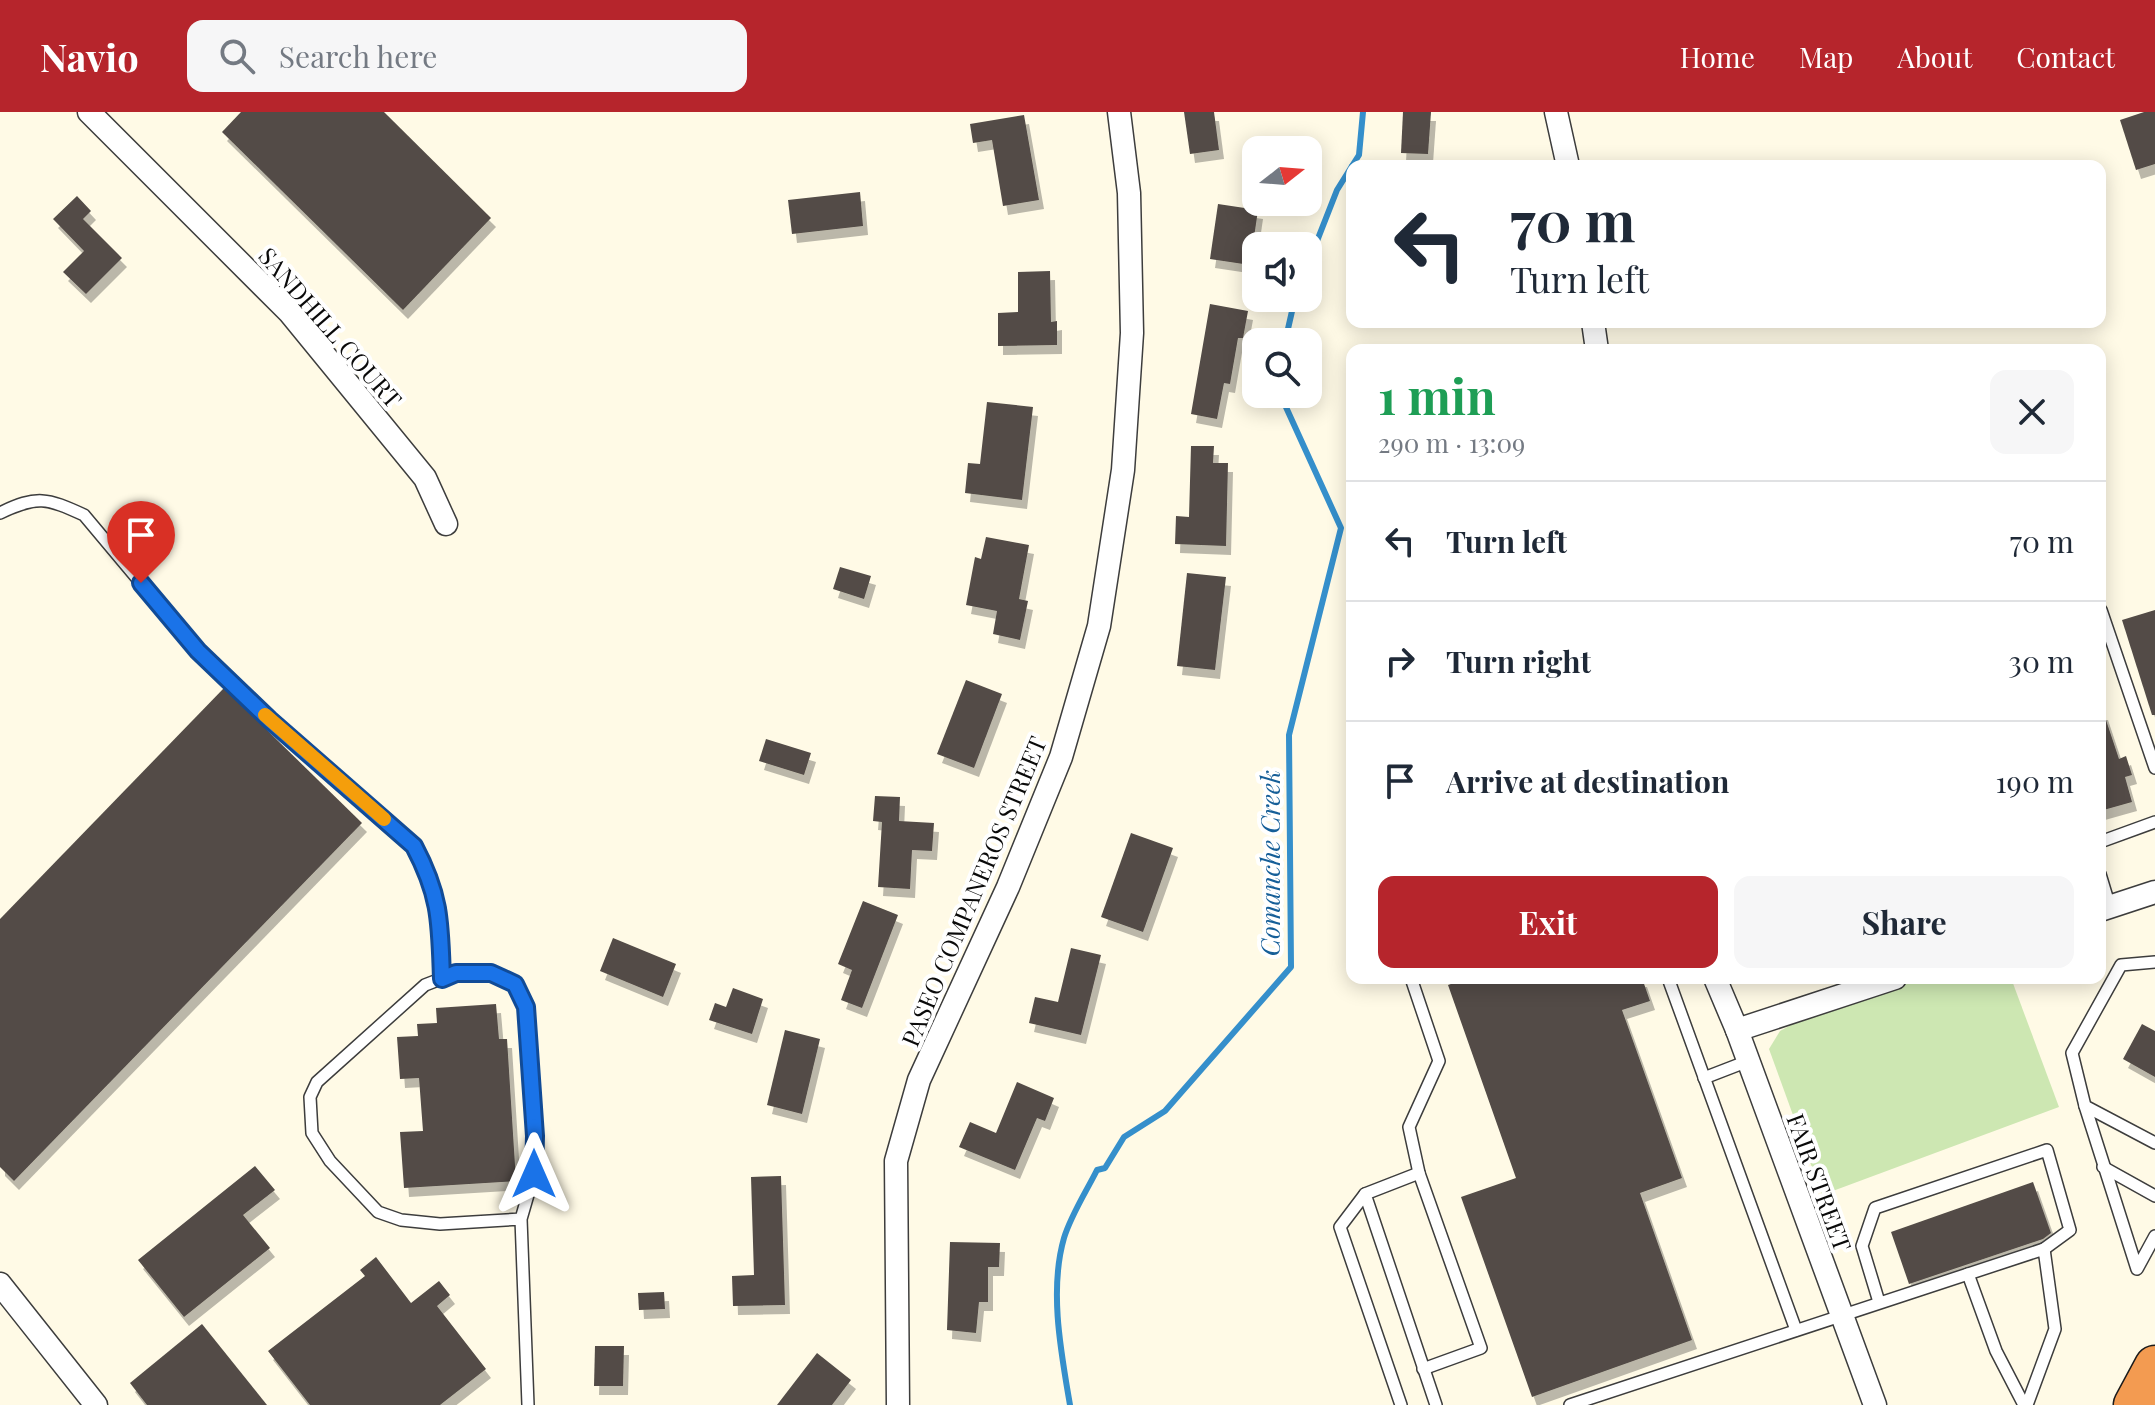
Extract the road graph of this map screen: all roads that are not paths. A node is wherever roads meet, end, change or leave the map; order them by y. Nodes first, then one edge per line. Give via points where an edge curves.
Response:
1 (89, 112) edge
2 (1119, 112) edge
3 (1556, 112) edge
4 (1567, 160) edge
5 (0, 513) edge
6 (446, 524) dead end
7 (2106, 625) edge
8 (2155, 768) edge
9 (2155, 822) edge
10 (2106, 840) edge
11 (2155, 892) edge
12 (2106, 908) edge
13 (2155, 962) edge
14 (442, 979) junction
15 (1413, 984) edge
16 (1670, 984) edge
17 (1718, 984) edge
18 (1877, 984) edge
19 (1737, 1030) junction
20 (1748, 1061) junction
21 (1704, 1078) junction
22 (2085, 1106) junction
23 (2155, 1143) edge
24 (2103, 1167) junction
25 (1419, 1173) junction
26 (1365, 1194) junction
27 (2155, 1196) edge
28 (521, 1219) junction
29 (2155, 1236) edge
30 (2044, 1249) junction
31 (1968, 1274) junction
32 (0, 1284) edge
33 (1879, 1302) junction
34 (1841, 1315) junction
35 (1796, 1330) junction
36 (2155, 1366) edge
37 (1423, 1369) junction
38 (96, 1405) edge
39 (528, 1405) edge
40 (898, 1405) edge
41 (1401, 1405) edge
42 (1436, 1405) edge
43 (1570, 1405) edge
44 (1875, 1405) edge
45 (2026, 1405) edge
46 (2134, 1405) edge

1 - 6 street, SANDHILL COURT via 290,313 425,478
2 - 40 street, PASEO COMPANEROS STREET via 1129,193 1132,333 1123,470 1099,626 1061,757 919,1080 896,1161
3 - 4 street
5 - 14 lane via 27,500 59,504 84,515 198,651 414,846 440,910
7 - 8 lane
9 - 10 lane
11 - 12 street
13 - 22 lane via 2121,965 2072,1053
14 - 28 lane via 456,973 491,973 515,984 526,1007 535,1136 534,1174
14 - 28 lane via 425,985 317,1082 310,1097 312,1133 330,1161 378,1212 440,1224
15 - 25 lane via 1439,1061 1409,1127
16 - 21 lane
17 - 19 street, FAIR STREET
18 - 19 street
19 - 20 street, FAIR STREET
20 - 21 lane
20 - 34 street, FAIR STREET
21 - 35 lane
22 - 23 lane
22 - 24 lane
24 - 27 lane
24 - 29 lane via 2137,1269
25 - 26 lane
25 - 37 lane via 1481,1348
26 - 37 lane
26 - 41 lane via 1340,1227
28 - 39 lane
30 - 31 lane
30 - 33 lane via 2070,1230 2047,1150 1875,1208 1862,1246
30 - 45 lane via 2055,1329
31 - 33 lane
31 - 45 lane via 1996,1351
32 - 38 street
33 - 34 lane
34 - 35 lane
34 - 44 street, FAIR STREET
35 - 43 lane
36 - 46 highway
37 - 42 lane

